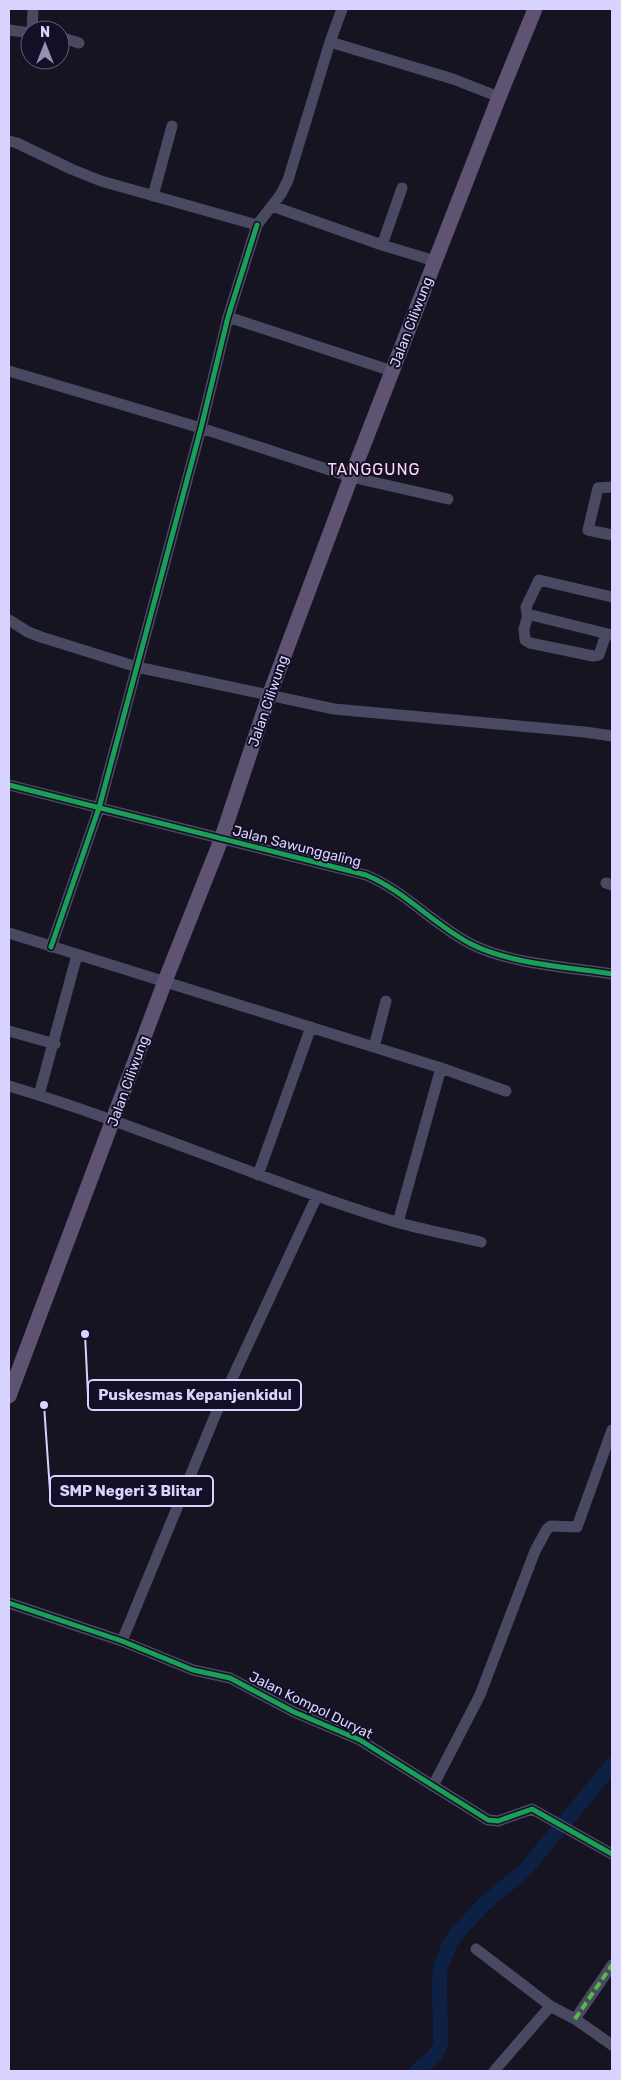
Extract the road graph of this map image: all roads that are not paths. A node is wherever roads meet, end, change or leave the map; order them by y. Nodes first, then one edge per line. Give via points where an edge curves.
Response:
1 (342, 9) edge
2 (535, 9) edge
3 (70, 40) edge
4 (330, 42) junction
5 (79, 43) dead end
6 (499, 97) junction
7 (172, 126) dead end
8 (9, 141) edge
9 (402, 188) dead end
10 (153, 196) junction
11 (272, 206) junction
12 (257, 226) junction
13 (382, 245) junction
14 (435, 261) junction
15 (228, 317) junction
16 (392, 371) junction
17 (9, 372) edge
18 (201, 428) junction
19 (351, 477) junction
20 (612, 486) edge
21 (448, 499) dead end
22 (612, 535) edge
23 (612, 597) edge
24 (528, 614) junction
25 (9, 620) edge
26 (609, 634) edge
27 (137, 667) junction
28 (269, 696) junction
29 (612, 736) edge
30 (9, 785) edge
31 (100, 808) junction
32 (221, 840) junction
33 (9, 932) edge
34 (51, 947) junction
35 (77, 955) junction
36 (612, 974) edge
37 (165, 982) junction
38 (386, 1001) dead end
39 (311, 1027) junction
40 (9, 1031) edge
41 (55, 1044) junction
42 (374, 1047) junction
43 (441, 1068) junction
44 (9, 1086) edge
45 (506, 1091) dead end
46 (39, 1095) junction
47 (113, 1121) junction
48 (258, 1175) junction
49 (317, 1196) junction
50 (398, 1222) junction
51 (481, 1242) dead end
52 (9, 1396) edge
53 (612, 1430) edge
54 (9, 1604) edge
55 (122, 1641) junction
56 (433, 1786) junction
57 (612, 1854) edge
58 (476, 1949) dead end
59 (612, 1964) edge
60 (552, 2007) junction
61 (575, 2019) junction
62 (612, 2045) edge
63 (494, 2071) edge

1 - 4 street
2 - 6 main road, Jalan Ciliwung
3 - 5 street
4 - 6 street via 453,79
4 - 11 street via 288,180
6 - 14 main road, Jalan Ciliwung
7 - 10 street
8 - 10 street via 101,181
9 - 13 street
10 - 12 street
11 - 12 street
11 - 13 street
12 - 15 street
13 - 14 street
14 - 16 main road, Jalan Ciliwung
15 - 16 street
15 - 18 street
16 - 19 main road, Jalan Ciliwung
17 - 18 street
18 - 19 street
18 - 27 street
19 - 21 street
19 - 28 main road, Jalan Ciliwung
20 - 22 street via 598,488 588,530
23 - 24 street via 539,580 526,606
24 - 26 street
24 - 26 street via 524,636 530,643 599,656
25 - 27 street via 41,637
27 - 28 street
27 - 31 street
28 - 29 street via 334,709
28 - 32 main road, Jalan Ciliwung
30 - 31 street, Jalan Sawunggaling
31 - 32 street, Jalan Sawunggaling
31 - 34 street
32 - 36 street, Jalan Sawunggaling via 366,875 413,902 485,951
32 - 37 main road, Jalan Ciliwung
33 - 34 street
34 - 35 street
35 - 37 street
35 - 41 street
37 - 39 street
37 - 47 main road, Jalan Ciliwung
38 - 42 street
39 - 42 street
39 - 48 street
40 - 41 street
41 - 46 street
42 - 43 street
43 - 45 street
43 - 50 street
44 - 46 street
46 - 47 street
47 - 48 street
47 - 52 main road, Jalan Ciliwung
48 - 49 street
49 - 50 street
49 - 55 street via 218,1411
50 - 51 street
53 - 56 street via 576,1527 551,1526 535,1551 480,1696
54 - 55 street, Jalan Kompol Duryat
55 - 56 street, Jalan Kompol Duryat via 193,1670 230,1678 294,1712 360,1740
56 - 57 street, Jalan Kompol Duryat via 493,1822 532,1809
58 - 60 street
59 - 61 street
60 - 61 street
60 - 63 street
61 - 62 street

